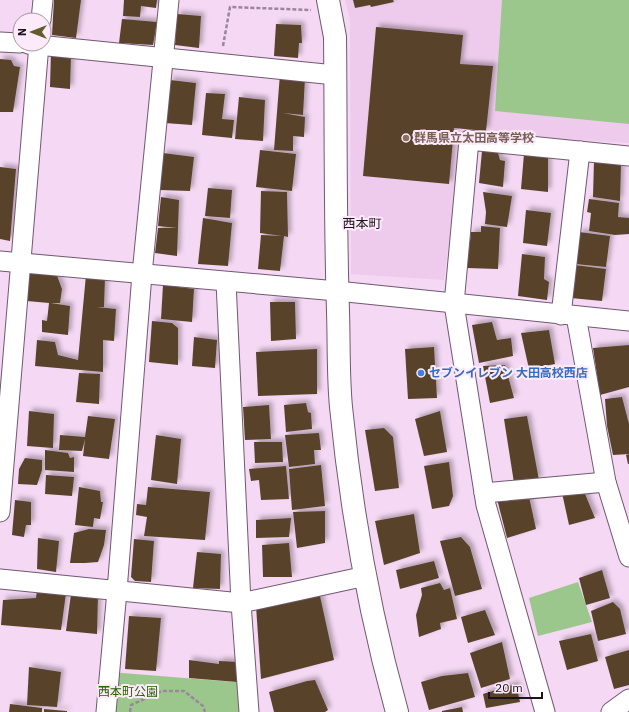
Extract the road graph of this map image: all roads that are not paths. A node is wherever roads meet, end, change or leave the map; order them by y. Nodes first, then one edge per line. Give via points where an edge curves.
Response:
1 (43, 0) edge
2 (169, 0) edge
3 (329, 5) edge
4 (42, 12) edge
5 (0, 42) edge
6 (12, 43) edge
7 (52, 46) edge
8 (34, 52) edge
9 (163, 57) junction
10 (335, 74) junction
11 (580, 151) junction
12 (629, 156) edge
13 (0, 261) edge
14 (20, 263) junction
15 (142, 274) junction
16 (226, 282) junction
17 (337, 291) junction
18 (454, 304) junction
19 (569, 315) junction
20 (629, 322) edge
21 (606, 482) junction
22 (484, 493) junction
23 (0, 512) edge
24 (625, 529) edge
25 (629, 557) edge
26 (366, 576) junction
27 (0, 579) edge
28 (117, 591) junction
29 (241, 603) junction
30 (629, 699) edge
31 (106, 712) edge
32 (249, 712) edge
33 (398, 712) edge
34 (545, 712) edge
35 (611, 712) edge

1 - 4 street
2 - 9 street
3 - 10 street via 335,38
5 - 6 street
7 - 9 street
8 - 14 street
9 - 10 street
9 - 15 street
10 - 17 street
11 - 12 street
11 - 18 street via 469,140
11 - 19 street
13 - 14 street
14 - 15 street
14 - 23 street
15 - 16 street
15 - 28 street
16 - 17 street
16 - 29 street
17 - 18 street
17 - 26 street via 341,405 354,515
18 - 19 street
18 - 22 street
19 - 20 street
19 - 21 street
21 - 22 street
21 - 24 street
22 - 34 street
24 - 25 street
26 - 29 street
26 - 33 street via 379,643
27 - 28 street
28 - 29 street
28 - 31 street
29 - 32 street
30 - 35 street

